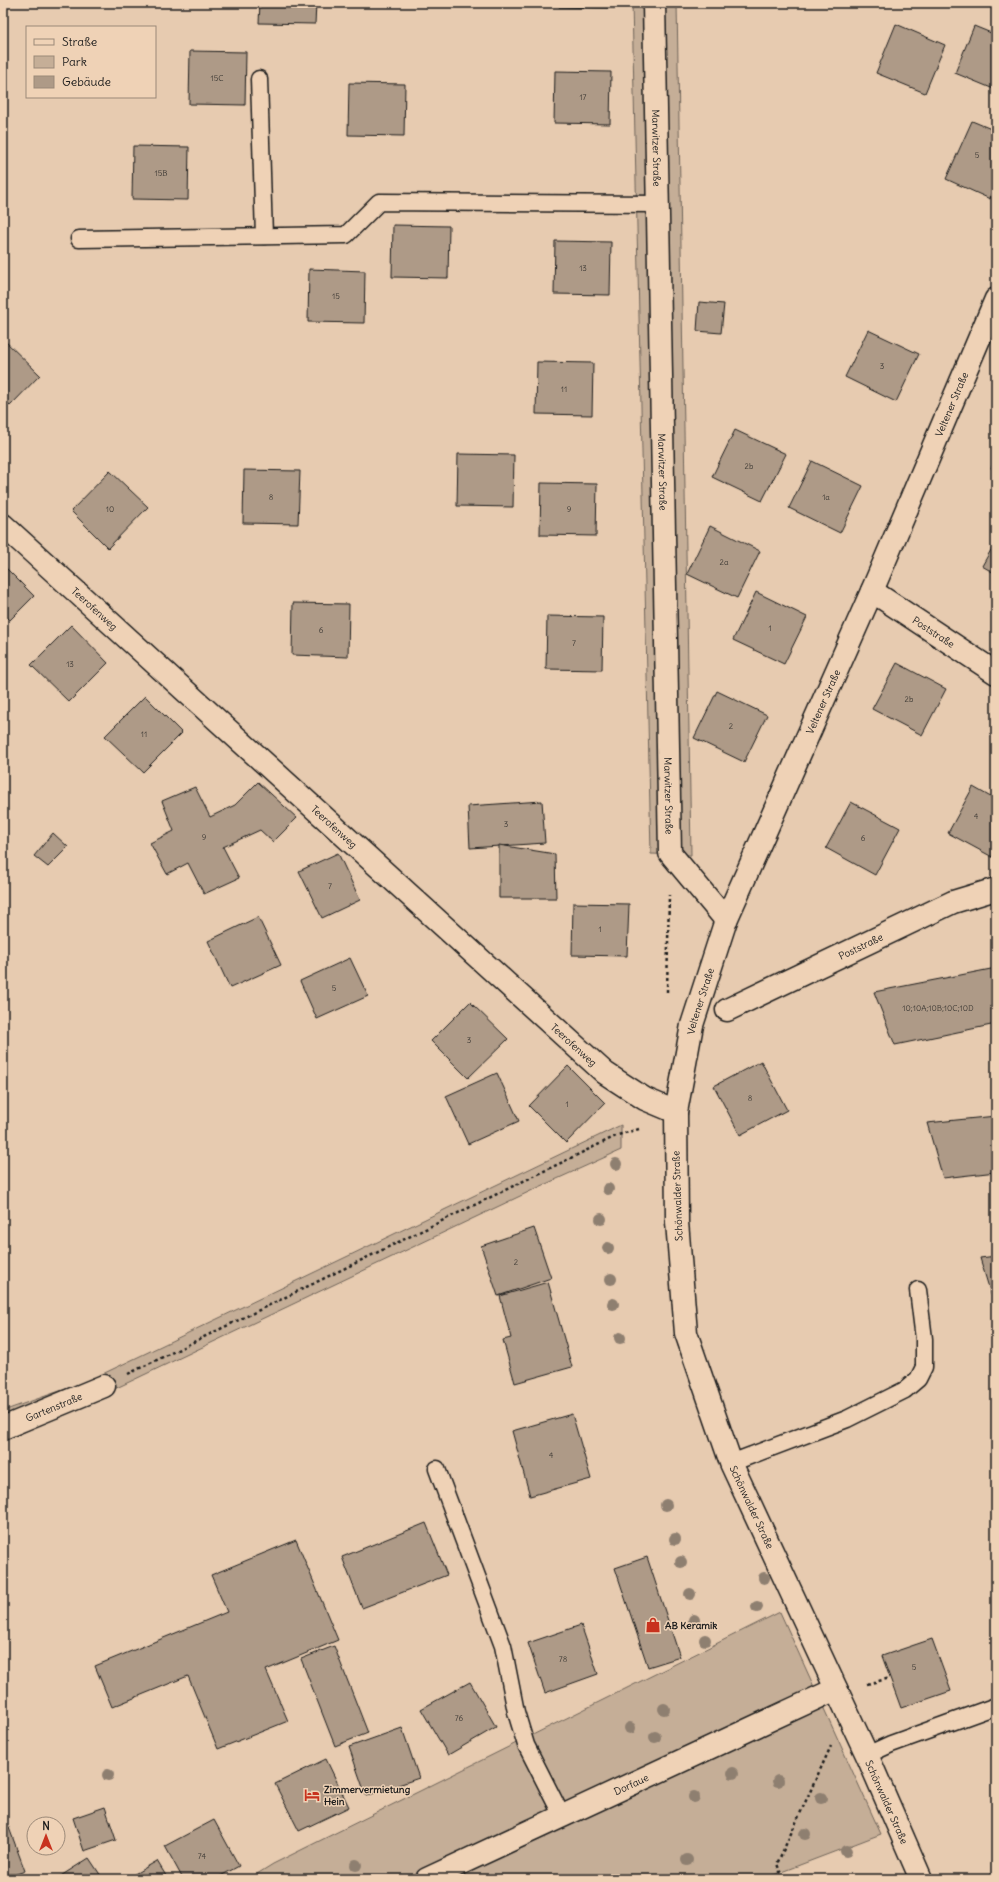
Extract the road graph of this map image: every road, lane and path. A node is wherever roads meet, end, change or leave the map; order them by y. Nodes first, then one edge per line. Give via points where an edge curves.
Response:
1 (654, 3) edge
2 (259, 79) dead end
3 (658, 204) junction
4 (264, 236) junction
5 (79, 239) dead end
6 (996, 299) edge
7 (3, 525) edge
8 (872, 591) junction
9 (996, 672) edge
10 (670, 853) junction
11 (996, 889) edge
12 (726, 920) junction
13 (667, 992) dead end
14 (727, 1010) dead end
15 (676, 1112) junction
16 (639, 1129) dead end
17 (918, 1290) dead end
18 (104, 1386) joint
19 (3, 1428) edge
20 (731, 1463) junction
21 (437, 1470) dead end
22 (890, 1678) dead end
23 (867, 1684) dead end
24 (836, 1689) junction
25 (996, 1706) edge
26 (830, 1746) dead end
27 (867, 1755) junction
28 (562, 1816) junction
29 (427, 1879) edge
30 (783, 1879) edge
31 (921, 1879) edge

1 - 3 street, Marwitzer Straße
2 - 4 lane
3 - 4 lane via 379,202 346,235
3 - 10 street, Marwitzer Straße
4 - 5 lane
6 - 8 street, Veltener Straße
7 - 15 street, Teerofenweg via 605,1073 645,1099
8 - 9 street, Poststraße
8 - 12 street, Veltener Straße
10 - 12 street
10 - 13 path
11 - 14 street, Poststraße via 953,902
12 - 15 street, Veltener Straße via 692,1025
15 - 20 street, Schönwalder Straße via 677,1222 686,1333
16 - 18 path via 618,1135
17 - 20 lane via 924,1339 924,1367 918,1379 905,1390 847,1419
18 - 19 street, Gartenstraße
20 - 24 street, Schönwalder Straße
21 - 28 lane via 503,1646 516,1712 526,1744
22 - 23 path
24 - 27 street, Schönwalder Straße
24 - 28 street, Dorfaue
25 - 27 lane
26 - 30 path via 777,1864
27 - 31 street, Schönwalder Straße
28 - 29 street, Dorfaue

